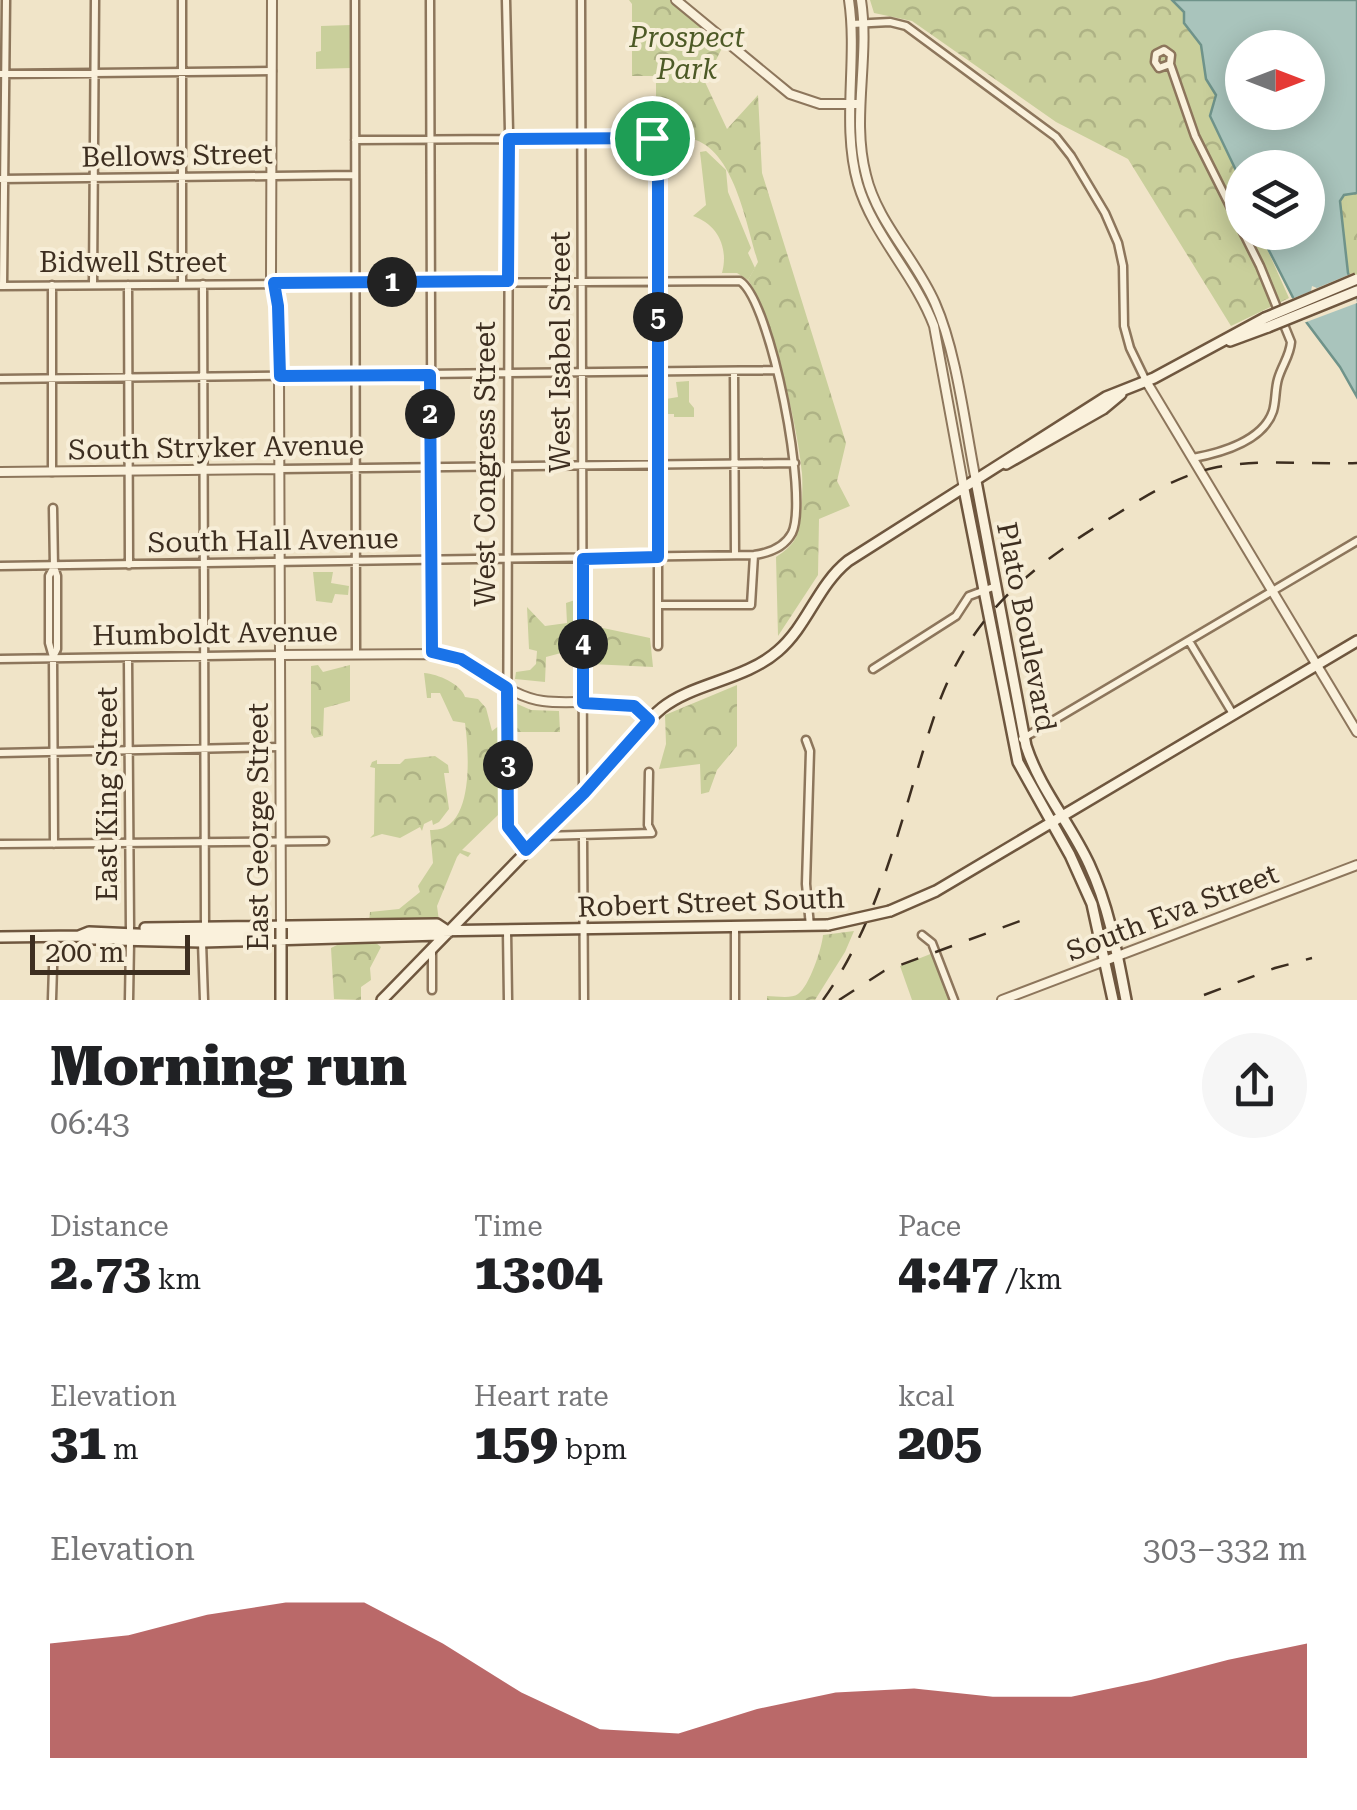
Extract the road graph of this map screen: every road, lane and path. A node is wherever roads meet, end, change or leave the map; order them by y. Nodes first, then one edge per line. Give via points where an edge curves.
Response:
1 (6, 0) edge
2 (96, 0) edge
3 (182, 0) edge
4 (272, 0) edge
5 (355, 0) edge
6 (430, 0) edge
7 (506, 0) edge
8 (581, 0) edge
9 (676, 0) edge
10 (849, 0) edge
11 (861, 0) edge
12 (852, 24) junction
13 (864, 24) junction
14 (1170, 64) dead end
15 (272, 71) junction
16 (182, 73) junction
17 (3, 74) edge
18 (94, 74) junction
19 (856, 104) junction
20 (658, 138) junction
21 (688, 138) dead end
22 (509, 139) junction
23 (582, 139) junction
24 (356, 140) junction
25 (430, 140) junction
26 (272, 176) junction
27 (356, 176) junction
28 (182, 177) junction
29 (93, 178) junction
30 (2, 179) edge
31 (1357, 279) edge
32 (658, 280) junction
33 (508, 281) junction
34 (582, 281) junction
35 (430, 282) junction
36 (274, 283) junction
37 (356, 283) junction
38 (182, 284) junction
39 (203, 284) junction
40 (52, 285) junction
41 (93, 285) junction
42 (128, 285) junction
43 (2, 286) edge
44 (1357, 290) edge
45 (1267, 322) junction
46 (775, 370) junction
47 (734, 371) junction
48 (658, 372) junction
49 (582, 373) junction
50 (508, 374) junction
51 (356, 375) junction
52 (430, 375) junction
53 (280, 376) junction
54 (202, 377) junction
55 (53, 378) junction
56 (129, 378) junction
57 (0, 379) edge
58 (1146, 381) junction
59 (1192, 458) junction
60 (795, 462) junction
61 (734, 464) junction
62 (658, 465) junction
63 (508, 466) junction
64 (582, 466) junction
65 (430, 467) junction
66 (280, 468) junction
67 (356, 468) junction
68 (203, 470) junction
69 (128, 471) junction
70 (0, 472) edge
71 (52, 472) junction
72 (976, 481) junction
73 (964, 489) junction
74 (53, 508) dead end
75 (1357, 541) edge
76 (735, 555) junction
77 (754, 555) junction
78 (658, 557) junction
79 (508, 559) junction
80 (583, 559) junction
81 (431, 560) junction
82 (356, 561) junction
83 (280, 562) junction
84 (204, 563) junction
85 (129, 565) junction
86 (0, 566) edge
87 (54, 567) junction
88 (996, 586) junction
89 (984, 589) junction
90 (1272, 592) junction
91 (658, 605) junction
92 (1357, 640) edge
93 (1189, 641) junction
94 (658, 646) dead end
95 (432, 652) junction
96 (280, 654) junction
97 (356, 654) junction
98 (204, 656) junction
99 (53, 657) junction
100 (0, 658) edge
101 (128, 658) junction
102 (1316, 665) junction
103 (873, 669) dead end
104 (507, 688) junction
105 (583, 703) junction
106 (1233, 714) junction
107 (649, 720) junction
108 (1357, 732) edge
109 (1024, 738) junction
110 (806, 740) dead end
111 (1014, 744) junction
112 (280, 747) junction
113 (204, 748) junction
114 (52, 752) junction
115 (129, 752) junction
116 (0, 753) edge
117 (649, 772) dead end
118 (584, 793) junction
119 (1062, 815) junction
120 (1051, 822) junction
121 (541, 836) junction
122 (583, 836) junction
123 (280, 840) junction
124 (204, 841) junction
125 (325, 841) dead end
126 (129, 842) junction
127 (0, 844) edge
128 (54, 844) junction
129 (526, 850) junction
130 (1357, 866) edge
131 (810, 926) junction
132 (735, 927) junction
133 (205, 928) junction
134 (130, 929) junction
135 (583, 929) junction
136 (507, 931) junction
137 (449, 932) junction
138 (281, 934) junction
139 (922, 935) dead end
140 (54, 936) junction
141 (117, 936) junction
142 (0, 937) edge
143 (130, 942) junction
144 (202, 942) junction
145 (432, 949) junction
146 (1117, 956) junction
147 (1106, 962) junction
148 (432, 990) dead end
149 (52, 999) edge
150 (129, 1000) edge
151 (204, 1000) edge
152 (281, 1000) edge
153 (382, 1000) edge
154 (508, 1000) edge
155 (584, 1000) edge
156 (735, 1000) edge
157 (954, 1000) edge
158 (1002, 1000) edge
159 (1113, 1000) edge
160 (1126, 1000) edge

1 - 17 street
2 - 18 street
3 - 16 street
4 - 15 street, East George Street
5 - 24 street
6 - 25 street
7 - 22 street, West Congress Street
8 - 23 street, West Isabel Street
9 - 19 street via 790,94 820,104
10 - 12 street
11 - 13 street
12 - 13 street
12 - 19 street
13 - 19 street
13 - 58 street via 906,26 1056,137 1115,235 1124,326
14 - 59 street via 1194,136 1291,342 1265,427 1224,450
15 - 16 street
15 - 26 street, East George Street
16 - 18 street
16 - 28 street
17 - 18 street
17 - 30 street
18 - 29 street
19 - 72 street via 866,179 944,324
19 - 73 street via 853,161 861,193 934,326
20 - 21 street
20 - 23 street
20 - 32 street
22 - 23 street
22 - 25 street
22 - 33 street, West Congress Street
23 - 34 street, West Isabel Street
24 - 25 street
24 - 27 street
25 - 35 street
26 - 27 street, Bellows Street
26 - 28 street, Bellows Street
26 - 36 street, East George Street
27 - 37 street
28 - 29 street, Bellows Street
28 - 38 street
29 - 30 street, Bellows Street
29 - 41 street
30 - 43 street
31 - 45 main road, bridge
32 - 34 street, Bidwell Street
32 - 46 street, Bidwell Street via 746,284
32 - 48 street
33 - 34 street, Bidwell Street
33 - 35 street, Bidwell Street
33 - 50 street, West Congress Street
34 - 49 street, West Isabel Street
35 - 37 street, Bidwell Street
35 - 52 street
36 - 37 street, Bidwell Street
36 - 39 street, Bidwell Street
36 - 53 street, East George Street
37 - 51 street
38 - 39 street, Bidwell Street
38 - 42 street, Bidwell Street
39 - 54 street
40 - 41 street, Bidwell Street
40 - 43 street, Bidwell Street
40 - 55 street
41 - 42 street, Bidwell Street
42 - 56 street
44 - 45 main road, bridge
45 - 58 main road
46 - 47 street
46 - 60 street
47 - 48 street
47 - 61 street
48 - 49 street
48 - 62 street
49 - 50 street
49 - 64 street, West Isabel Street
50 - 52 street
50 - 63 street, West Congress Street
51 - 52 street
51 - 53 street
51 - 67 street
52 - 65 street
53 - 54 street
53 - 66 street, East George Street
54 - 56 street
54 - 68 street
55 - 56 street
55 - 57 street
55 - 71 street
56 - 69 street
58 - 59 street
58 - 72 main road via 1106,397
59 - 90 street
60 - 61 street, South Stryker Avenue
60 - 77 street, South Hall Avenue via 791,534 776,549
61 - 62 street, South Stryker Avenue
61 - 76 street
62 - 64 street, South Stryker Avenue
62 - 78 street
63 - 64 street, South Stryker Avenue
63 - 65 street, South Stryker Avenue
63 - 79 street, West Congress Street
64 - 80 street, West Isabel Street
65 - 67 street, South Stryker Avenue
65 - 81 street
66 - 67 street, South Stryker Avenue
66 - 68 street, South Stryker Avenue
66 - 83 street, East George Street
67 - 82 street
68 - 69 street, South Stryker Avenue
68 - 84 street
69 - 71 street, South Stryker Avenue
69 - 85 street
70 - 71 street, South Stryker Avenue
72 - 73 main road
72 - 88 main road, Plato Boulevard
73 - 89 main road, Plato Boulevard
73 - 107 main road via 841,566 798,630 771,656 669,703
74 - 87 street
75 - 90 street
76 - 77 street, South Hall Avenue
76 - 78 street, South Hall Avenue
77 - 91 street via 751,605
78 - 80 street, South Hall Avenue
78 - 91 street
79 - 80 street, South Hall Avenue
79 - 81 street, South Hall Avenue
79 - 104 street, West Congress Street
80 - 105 street, West Isabel Street
81 - 82 street, South Hall Avenue
81 - 95 street
82 - 83 street, South Hall Avenue
82 - 97 street
83 - 84 street, South Hall Avenue
83 - 96 street, East George Street
84 - 85 street, South Hall Avenue
84 - 98 street
85 - 87 street, South Hall Avenue
86 - 87 street, South Hall Avenue
87 - 99 street
88 - 89 street
88 - 109 main road, Plato Boulevard
89 - 103 street via 969,596 956,616
89 - 111 main road, Plato Boulevard
90 - 93 street
90 - 102 street
91 - 94 street
92 - 102 main road, Robert Street South
93 - 106 street
93 - 109 street
95 - 97 street, Humboldt Avenue
95 - 104 street via 461,659
96 - 97 street, Humboldt Avenue
96 - 98 street, Humboldt Avenue
96 - 112 street, East George Street
98 - 101 street, Humboldt Avenue
98 - 113 street
99 - 100 street, Humboldt Avenue
99 - 101 street, Humboldt Avenue
99 - 114 street
101 - 115 street, East King Street
102 - 106 main road, Robert Street South
102 - 108 street
104 - 105 street via 539,701
104 - 129 street, West Congress Street via 508,827
105 - 107 street via 634,706
105 - 118 street, West Isabel Street
106 - 119 main road, Robert Street South
107 - 118 main road
109 - 111 street
109 - 119 main road, Plato Boulevard
110 - 131 street
111 - 120 main road, Plato Boulevard
112 - 113 street
112 - 123 street, East George Street
113 - 115 street
113 - 124 street
114 - 115 street
114 - 116 street
114 - 128 street
115 - 126 street, East King Street
117 - 122 street via 652,834
118 - 121 main road
119 - 120 main road, Robert Street South
119 - 146 main road, Plato Boulevard via 1102,896
120 - 131 main road, Robert Street South, bridge via 890,911
120 - 147 main road, Plato Boulevard via 1092,904
121 - 122 street
121 - 129 main road
122 - 135 street
123 - 124 street
123 - 125 street
123 - 138 street, East George Street
124 - 126 street
124 - 133 street
126 - 128 street
126 - 134 street, East King Street
127 - 128 street
129 - 137 main road
130 - 146 street, South Eva Street
131 - 132 main road, Robert Street South
132 - 135 main road, Robert Street South
132 - 156 street
133 - 134 main road
133 - 138 main road
134 - 141 main road
135 - 136 main road, Robert Street South
135 - 155 street
136 - 137 main road, Robert Street South
136 - 154 street
137 - 138 main road via 424,938
137 - 141 main road, Robert Street South
137 - 145 main road
138 - 144 main road
138 - 152 main road, East George Street
139 - 157 street via 932,943
140 - 141 main road, Robert Street South
140 - 142 main road, Robert Street South
140 - 149 street
141 - 143 main road
143 - 144 main road
143 - 150 street
144 - 151 street
145 - 148 street
145 - 153 main road
146 - 147 street, South Eva Street
146 - 160 main road, Plato Boulevard
147 - 158 street, South Eva Street
147 - 159 main road, Plato Boulevard

